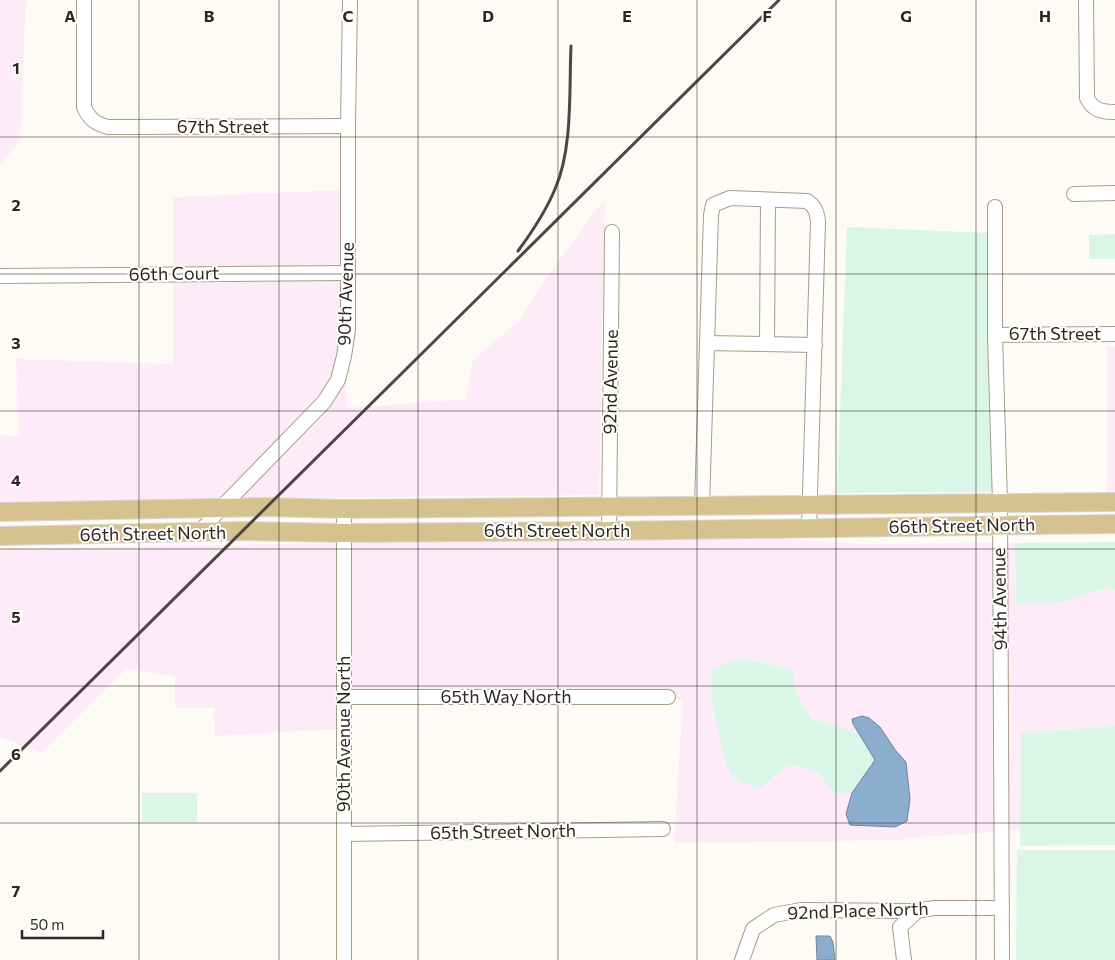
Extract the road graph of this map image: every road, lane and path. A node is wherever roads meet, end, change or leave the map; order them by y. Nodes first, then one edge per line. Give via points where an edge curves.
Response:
1 (84, 0) edge
2 (350, 0) edge
3 (1086, 0) edge
4 (1112, 112) edge
5 (348, 126) junction
6 (1115, 193) edge
7 (1074, 194) dead end
8 (768, 200) junction
9 (995, 207) dead end
10 (612, 232) dead end
11 (348, 272) junction
12 (0, 276) edge
13 (1115, 334) edge
14 (995, 335) junction
15 (707, 343) junction
16 (767, 344) junction
17 (815, 345) junction
18 (1115, 502) edge
19 (1000, 503) junction
20 (810, 504) junction
21 (610, 505) junction
22 (702, 505) junction
23 (221, 508) junction
24 (344, 509) junction
25 (7, 512) edge
26 (1115, 524) edge
27 (1000, 526) junction
28 (809, 528) junction
29 (609, 531) junction
30 (344, 532) junction
31 (199, 533) junction
32 (7, 536) edge
33 (668, 696) dead end
34 (344, 697) junction
35 (663, 829) dead end
36 (344, 834) junction
37 (1002, 908) junction
38 (915, 911) junction
39 (344, 960) edge
40 (742, 960) edge
41 (904, 960) edge
42 (1002, 960) edge

1 - 5 street, 67th Street via 84,107 88,117 99,124 108,127
2 - 5 street, 90th Avenue
3 - 4 street via 1086,98 1096,110
5 - 11 street, 90th Avenue
6 - 7 street
8 - 15 street via 730,198 712,205
8 - 16 street
8 - 17 street via 807,201 817,213
9 - 14 street, 94th Avenue
10 - 21 street, 92nd Avenue
11 - 12 street, 66th Court
11 - 23 street, 90th Avenue via 348,330 338,380 302,427
13 - 14 street, 67th Street
14 - 19 street, 94th Avenue
15 - 16 street
15 - 22 street
16 - 17 street
17 - 20 street
18 - 19 main road, 66th Street North
19 - 20 main road, 66th Street North
19 - 27 street, 94th Avenue
20 - 22 main road, 66th Street North
20 - 28 street
21 - 22 main road, 66th Street North
21 - 24 main road, 66th Street North
21 - 29 street, 92nd Avenue
23 - 24 main road, 66th Street North
23 - 25 main road, 66th Street North
23 - 31 street, 90th Avenue
24 - 30 street, 90th Avenue North
25 - 32 main road
26 - 27 main road, 66th Street North
27 - 28 main road, 66th Street North
27 - 37 street, 94th Avenue
28 - 29 main road, 66th Street North
29 - 30 main road, 66th Street North
30 - 31 main road, 66th Street North
30 - 34 street, 90th Avenue North
31 - 32 main road, 66th Street North
33 - 34 street, 65th Way North
34 - 36 street, 90th Avenue North
35 - 36 street, 65th Street North
36 - 39 street, 90th Avenue North
37 - 38 street, 92nd Place North
37 - 42 street, 94th Avenue
38 - 40 street, 92nd Place North via 801,910 774,915 753,929
38 - 41 street via 900,927

